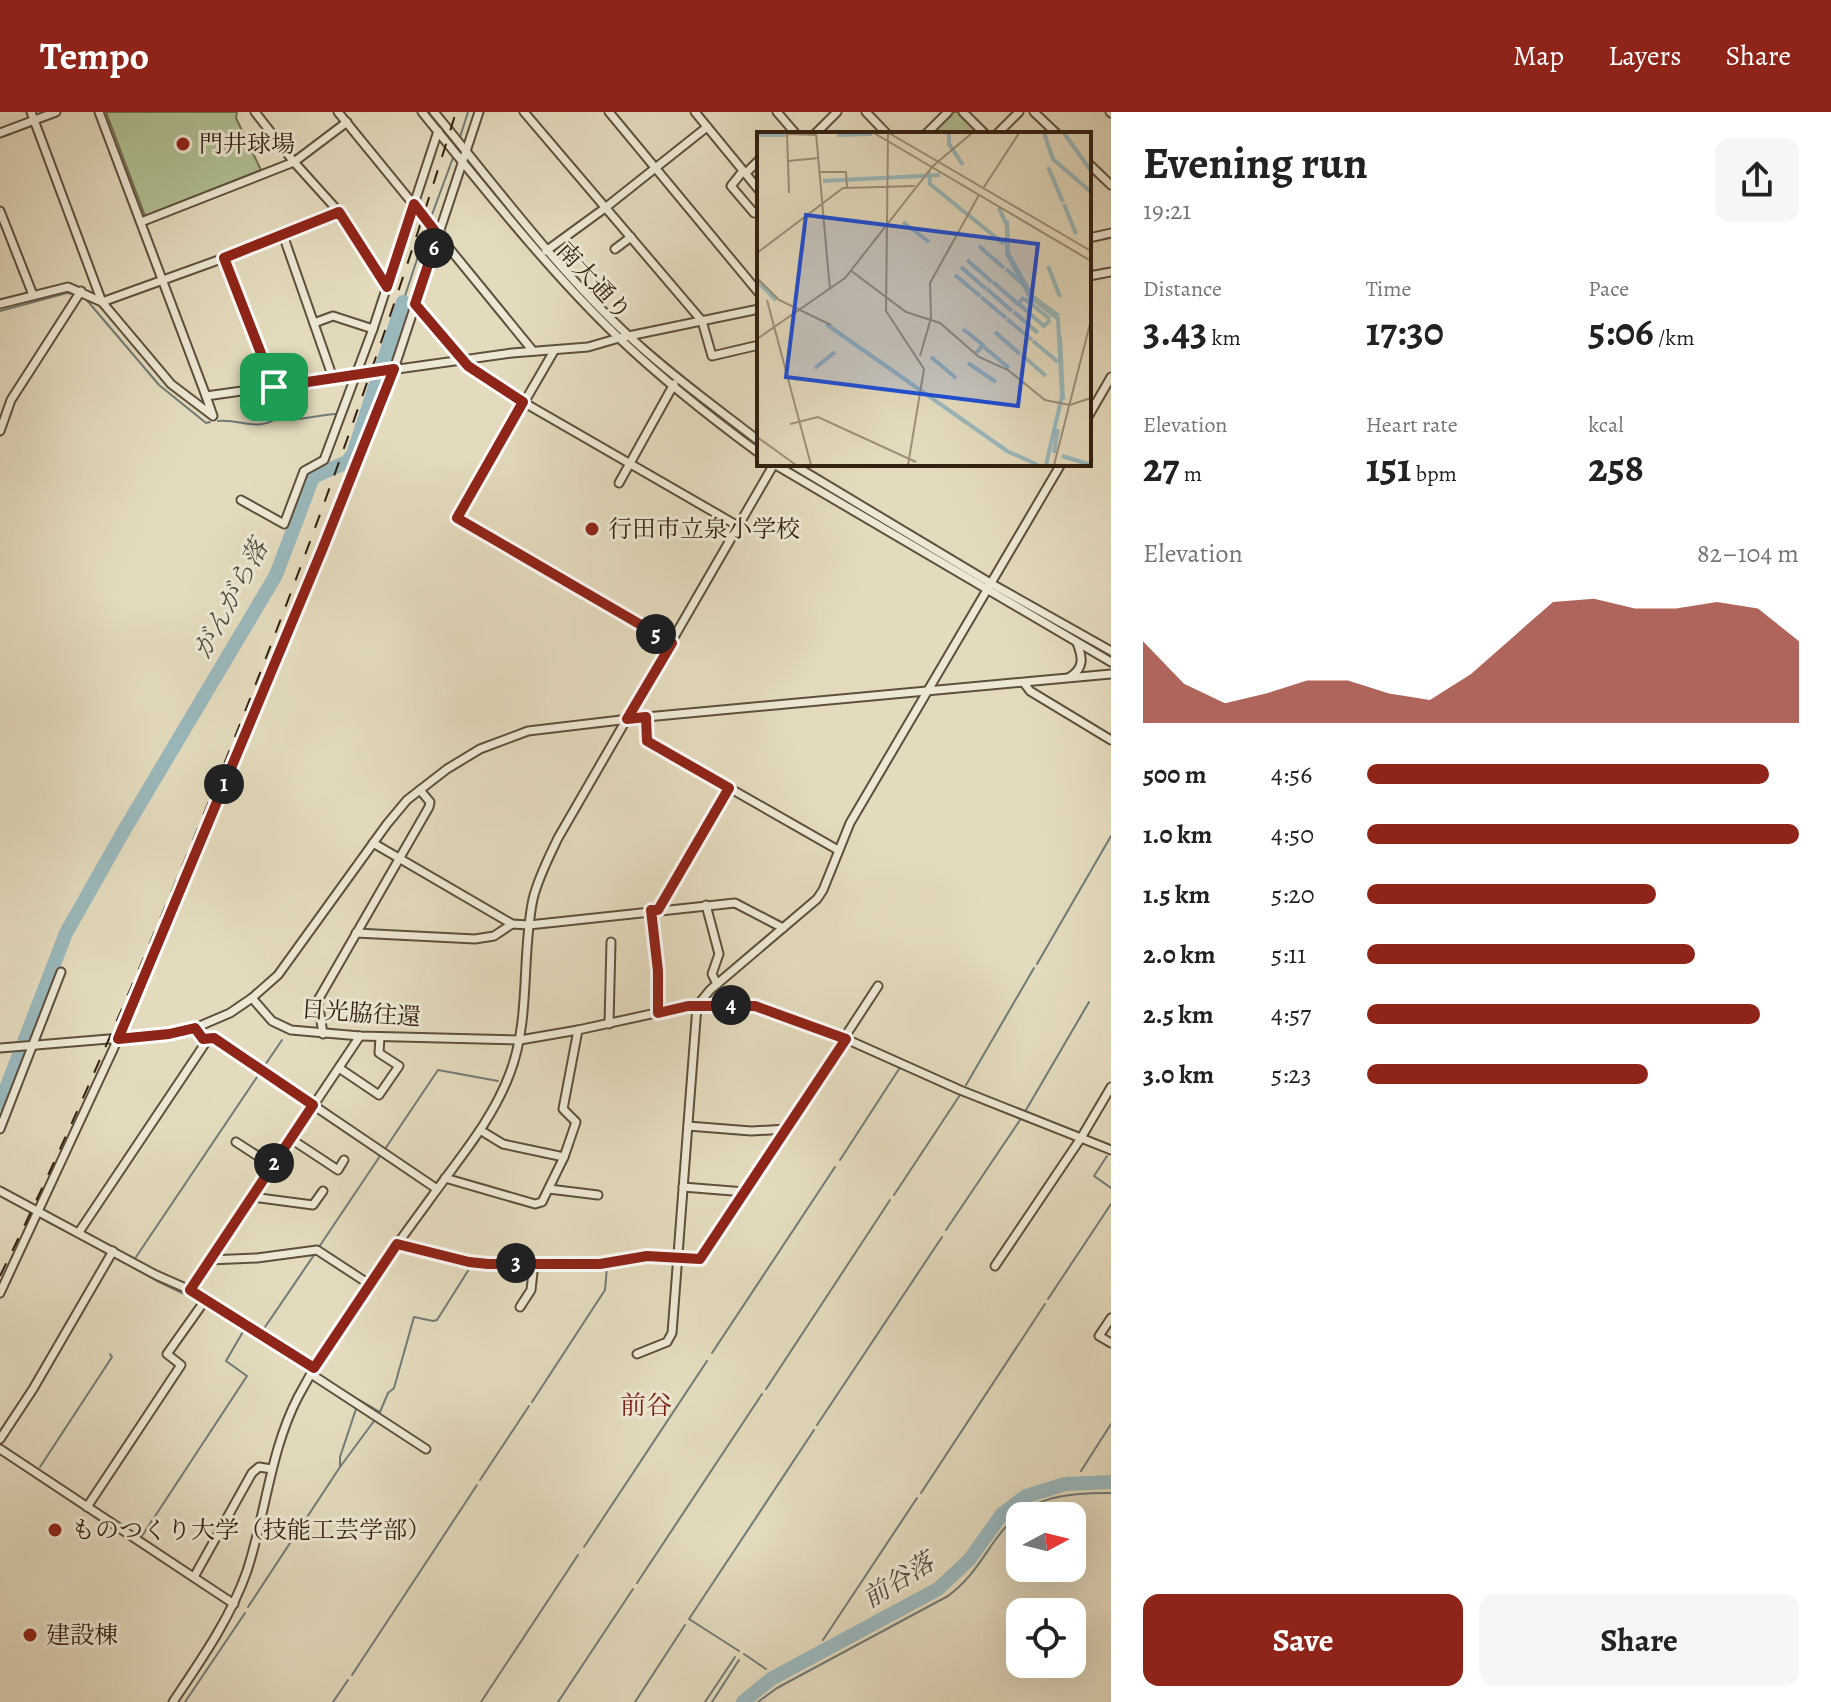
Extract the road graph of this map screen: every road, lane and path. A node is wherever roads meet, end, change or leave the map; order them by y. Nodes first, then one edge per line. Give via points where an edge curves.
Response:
1 (56, 112) edge
2 (99, 112) edge
3 (255, 112) edge
4 (338, 112) edge
5 (422, 112) edge
6 (434, 112) edge
7 (479, 112) edge
8 (524, 112) edge
9 (609, 112) edge
10 (695, 112) edge
11 (777, 112) edge
12 (837, 112) edge
13 (866, 112) edge
14 (948, 112) edge
15 (963, 112) edge
16 (1019, 112) edge
17 (1034, 112) edge
18 (33, 116) edge
19 (443, 116) edge
20 (347, 122) junction
21 (707, 127) junction
22 (438, 131) junction
23 (791, 132) edge
24 (817, 132) edge
25 (885, 132) edge
26 (928, 132) edge
27 (983, 132) edge
28 (999, 132) edge
29 (1055, 132) edge
30 (0, 133) edge
31 (453, 142) junction
32 (462, 153) junction
33 (294, 162) junction
34 (757, 162) edge
35 (1091, 166) edge
36 (656, 168) junction
37 (744, 172) junction
38 (1111, 185) edge
39 (757, 187) edge
40 (414, 204) junction
41 (605, 208) junction
42 (0, 211) edge
43 (757, 211) edge
44 (339, 212) junction
45 (141, 222) junction
46 (1111, 233) edge
47 (283, 235) junction
48 (438, 235) junction
49 (631, 237) junction
50 (1091, 238) edge
51 (615, 249) dead end
52 (545, 252) junction
53 (224, 258) junction
54 (1111, 272) edge
55 (1091, 276) edge
56 (162, 280) junction
57 (387, 287) junction
58 (81, 291) junction
59 (757, 291) edge
60 (33, 295) junction
61 (102, 302) junction
62 (0, 304) edge
63 (415, 304) junction
64 (757, 309) edge
65 (702, 321) junction
66 (314, 323) junction
67 (373, 329) junction
68 (629, 336) junction
69 (619, 338) junction
70 (757, 345) edge
71 (533, 351) junction
72 (554, 351) junction
73 (463, 361) junction
74 (394, 369) junction
75 (355, 376) junction
76 (1111, 377) edge
77 (333, 378) junction
78 (676, 382) junction
79 (274, 387) junction
80 (206, 396) junction
81 (523, 402) junction
82 (1091, 412) edge
83 (0, 431) edge
84 (757, 440) edge
85 (757, 451) edge
86 (631, 462) junction
87 (773, 466) edge
88 (777, 466) edge
89 (795, 466) edge
90 (1060, 466) edge
91 (619, 483) dead end
92 (241, 500) dead end
93 (738, 526) junction
94 (990, 588) junction
95 (672, 643) junction
96 (1077, 643) junction
97 (1111, 651) edge
98 (1111, 662) edge
99 (1111, 674) edge
100 (1068, 678) junction
101 (1024, 683) junction
102 (928, 691) junction
103 (646, 717) junction
104 (627, 719) junction
105 (1111, 740) edge
106 (729, 788) junction
107 (420, 790) junction
108 (373, 843) junction
109 (838, 850) junction
110 (400, 858) junction
111 (706, 905) junction
112 (654, 910) junction
113 (512, 924) junction
114 (529, 925) junction
115 (783, 928) junction
116 (356, 933) junction
117 (611, 942) dead end
118 (61, 972) dead end
119 (717, 984) junction
120 (878, 986) dead end
121 (252, 998) junction
122 (697, 1006) junction
123 (658, 1013) junction
124 (609, 1024) junction
125 (195, 1028) junction
126 (578, 1030) junction
127 (323, 1034) junction
128 (360, 1036) junction
129 (380, 1037) junction
130 (118, 1039) junction
131 (208, 1039) junction
132 (846, 1039) junction
133 (520, 1040) junction
134 (32, 1046) junction
135 (0, 1048) edge
136 (339, 1068) junction
137 (1111, 1087) edge
138 (313, 1105) junction
139 (688, 1126) junction
140 (0, 1129) edge
141 (787, 1129) junction
142 (480, 1130) junction
143 (1081, 1138) junction
144 (291, 1139) junction
145 (236, 1142) dead end
146 (1111, 1150) edge
147 (564, 1157) junction
148 (344, 1160) dead end
149 (273, 1166) junction
150 (445, 1178) junction
151 (683, 1187) junction
152 (437, 1189) junction
153 (549, 1189) junction
154 (0, 1191) edge
155 (323, 1191) dead end
156 (745, 1192) junction
157 (598, 1195) dead end
158 (252, 1197) junction
159 (38, 1212) junction
160 (79, 1232) junction
161 (397, 1244) junction
162 (113, 1251) junction
163 (678, 1257) junction
164 (209, 1260) junction
165 (534, 1263) junction
166 (995, 1266) dead end
167 (369, 1284) junction
168 (190, 1290) junction
169 (0, 1293) edge
170 (206, 1299) junction
171 (520, 1307) dead end
172 (1111, 1318) edge
173 (1111, 1343) edge
174 (637, 1354) dead end
175 (313, 1371) junction
176 (0, 1439) edge
177 (0, 1449) edge
178 (426, 1449) dead end
179 (272, 1469) junction
180 (87, 1507) junction
181 (194, 1577) junction
182 (234, 1604) junction
183 (173, 1702) edge

1 - 18 street
2 - 45 street
3 - 33 street
4 - 20 street
5 - 22 street, 南大通り
6 - 19 street, 南大通り
7 - 32 street
8 - 41 street
9 - 36 street
10 - 21 street
11 - 23 street
12 - 24 street
13 - 25 street
14 - 26 street
15 - 27 street
16 - 28 street
17 - 29 street
18 - 30 street
18 - 61 street
19 - 31 street, 南大通り
20 - 33 street
20 - 40 street
21 - 36 street
21 - 37 street
22 - 31 street, 南大通り
22 - 40 street
31 - 32 street, 南大通り
32 - 48 street
32 - 52 street, 南大通り
33 - 44 street
33 - 45 street
34 - 37 street
35 - 38 street
36 - 41 street
36 - 59 street
37 - 39 street
37 - 43 street via 731,186
40 - 48 street
40 - 57 street
41 - 49 street
41 - 52 street
42 - 60 street
44 - 47 street
44 - 57 street
45 - 56 street
46 - 50 street
47 - 53 street
47 - 66 street
48 - 63 street
48 - 71 street
49 - 51 street
49 - 65 street
52 - 68 street, 南大通り
52 - 69 street, 南大通り
53 - 56 street
53 - 79 street
54 - 55 street
56 - 61 street
56 - 80 street
57 - 67 street
58 - 60 street via 68,287
58 - 61 street
58 - 83 street via 11,400
60 - 62 street
61 - 80 street via 171,384 213,416
63 - 73 street
63 - 74 street
64 - 65 street
65 - 68 street
65 - 70 street via 712,356
66 - 67 street via 333,316
66 - 77 street
67 - 75 street
68 - 69 street
68 - 78 street, 南大通り
69 - 72 street
69 - 78 street, 南大通り
71 - 72 street
71 - 73 street
72 - 81 street
73 - 74 street
73 - 81 street
74 - 75 street
74 - 130 street
75 - 77 street
75 - 92 street via 324,460 304,471 284,524
76 - 82 street
77 - 79 street
78 - 84 street, 南大通り
78 - 85 street, 南大通り
78 - 86 street
79 - 80 street
81 - 86 street
81 - 95 street via 457,518
86 - 91 street
86 - 93 street
87 - 93 street
88 - 94 street
89 - 94 street
90 - 94 street
93 - 95 street
94 - 96 street
94 - 97 street
94 - 102 street
95 - 104 street
96 - 98 street
96 - 100 street via 1080,667
99 - 100 street
100 - 101 street
101 - 102 street
101 - 105 street
102 - 103 street
102 - 109 street
103 - 104 street
103 - 106 street via 647,741
104 - 107 street via 506,738 463,759
104 - 114 street via 558,838
106 - 109 street
106 - 112 street
107 - 108 street
107 - 110 street via 429,807
108 - 110 street
108 - 121 street via 295,955
109 - 115 street via 817,899
110 - 113 street
110 - 116 street
111 - 112 street
111 - 115 street via 735,903
111 - 119 street via 719,954 712,974
112 - 114 street
112 - 123 street
113 - 114 street
113 - 116 street via 494,936 475,939
114 - 133 street
115 - 119 street
116 - 127 street via 318,1000
117 - 124 street
118 - 134 street
119 - 122 street
120 - 132 street
121 - 125 street
121 - 127 street, 日光脇往還 via 281,1027
122 - 123 street, 日光脇往還
122 - 132 street, 日光脇往還 via 755,1006
122 - 139 street
123 - 124 street, 日光脇往還
124 - 126 street, 日光脇往還
125 - 130 street
125 - 131 street
126 - 133 street, 日光脇往還
126 - 147 street via 563,1109 576,1122
127 - 128 street, 日光脇往還
128 - 129 street, 日光脇往還
128 - 136 street
129 - 133 street, 日光脇往還
129 - 136 street via 379,1053 399,1066 379,1095
130 - 134 street
130 - 159 street
131 - 138 street via 214,1038
131 - 160 street
132 - 141 street
132 - 143 street, 日光脇往還
133 - 142 street via 505,1087
134 - 135 street
134 - 140 street
136 - 138 street
137 - 143 street
138 - 144 street
138 - 152 street
139 - 141 street
139 - 151 street
141 - 156 street
142 - 147 street via 503,1144
142 - 150 street
143 - 146 street, 日光脇往還
143 - 166 street
144 - 148 street via 338,1170
144 - 149 street
145 - 149 street
147 - 153 street
149 - 158 street
150 - 152 street
150 - 153 street via 535,1204
151 - 156 street
151 - 163 street
152 - 161 street
153 - 157 street
154 - 159 street
155 - 158 street via 313,1205
156 - 163 street via 700,1259
158 - 164 street
159 - 160 street
159 - 169 street
160 - 162 street
161 - 165 street via 469,1262
161 - 167 street
162 - 168 street
162 - 176 street
163 - 165 street
163 - 174 street via 672,1333 667,1342
164 - 167 street via 317,1250
164 - 168 street
165 - 171 street via 531,1290
167 - 175 street
168 - 170 street
170 - 175 street
170 - 180 street via 167,1354 181,1365
172 - 173 street via 1099,1336
175 - 178 street
175 - 179 street via 290,1414
177 - 180 street
179 - 181 street via 259,1467 252,1473
179 - 182 street
180 - 181 street
181 - 182 street
182 - 183 street

